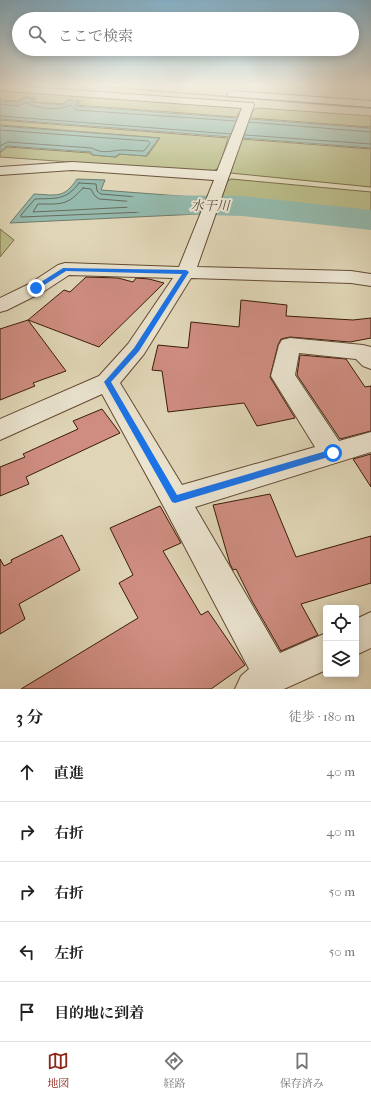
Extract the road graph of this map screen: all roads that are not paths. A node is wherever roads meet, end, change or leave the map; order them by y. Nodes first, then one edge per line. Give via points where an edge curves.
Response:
1 (244, 117) edge
2 (0, 171) edge
3 (223, 176) junction
4 (186, 272) junction
5 (371, 280) edge
6 (0, 306) edge
7 (371, 361) edge
8 (108, 382) junction
9 (0, 430) edge
10 (371, 442) edge
11 (333, 453) junction
12 (175, 500) junction
13 (371, 630) edge
14 (359, 636) edge
15 (323, 652) edge
16 (263, 682) edge

1 - 3 street
2 - 3 street via 72,166
3 - 4 street
4 - 5 street via 351,277
4 - 6 street via 64,269 36,288
4 - 8 street via 136,349
7 - 11 street via 363,352 290,345 283,376
8 - 9 street
8 - 12 street
10 - 11 street
11 - 12 street
12 - 16 street
13 - 14 street
15 - 16 street

